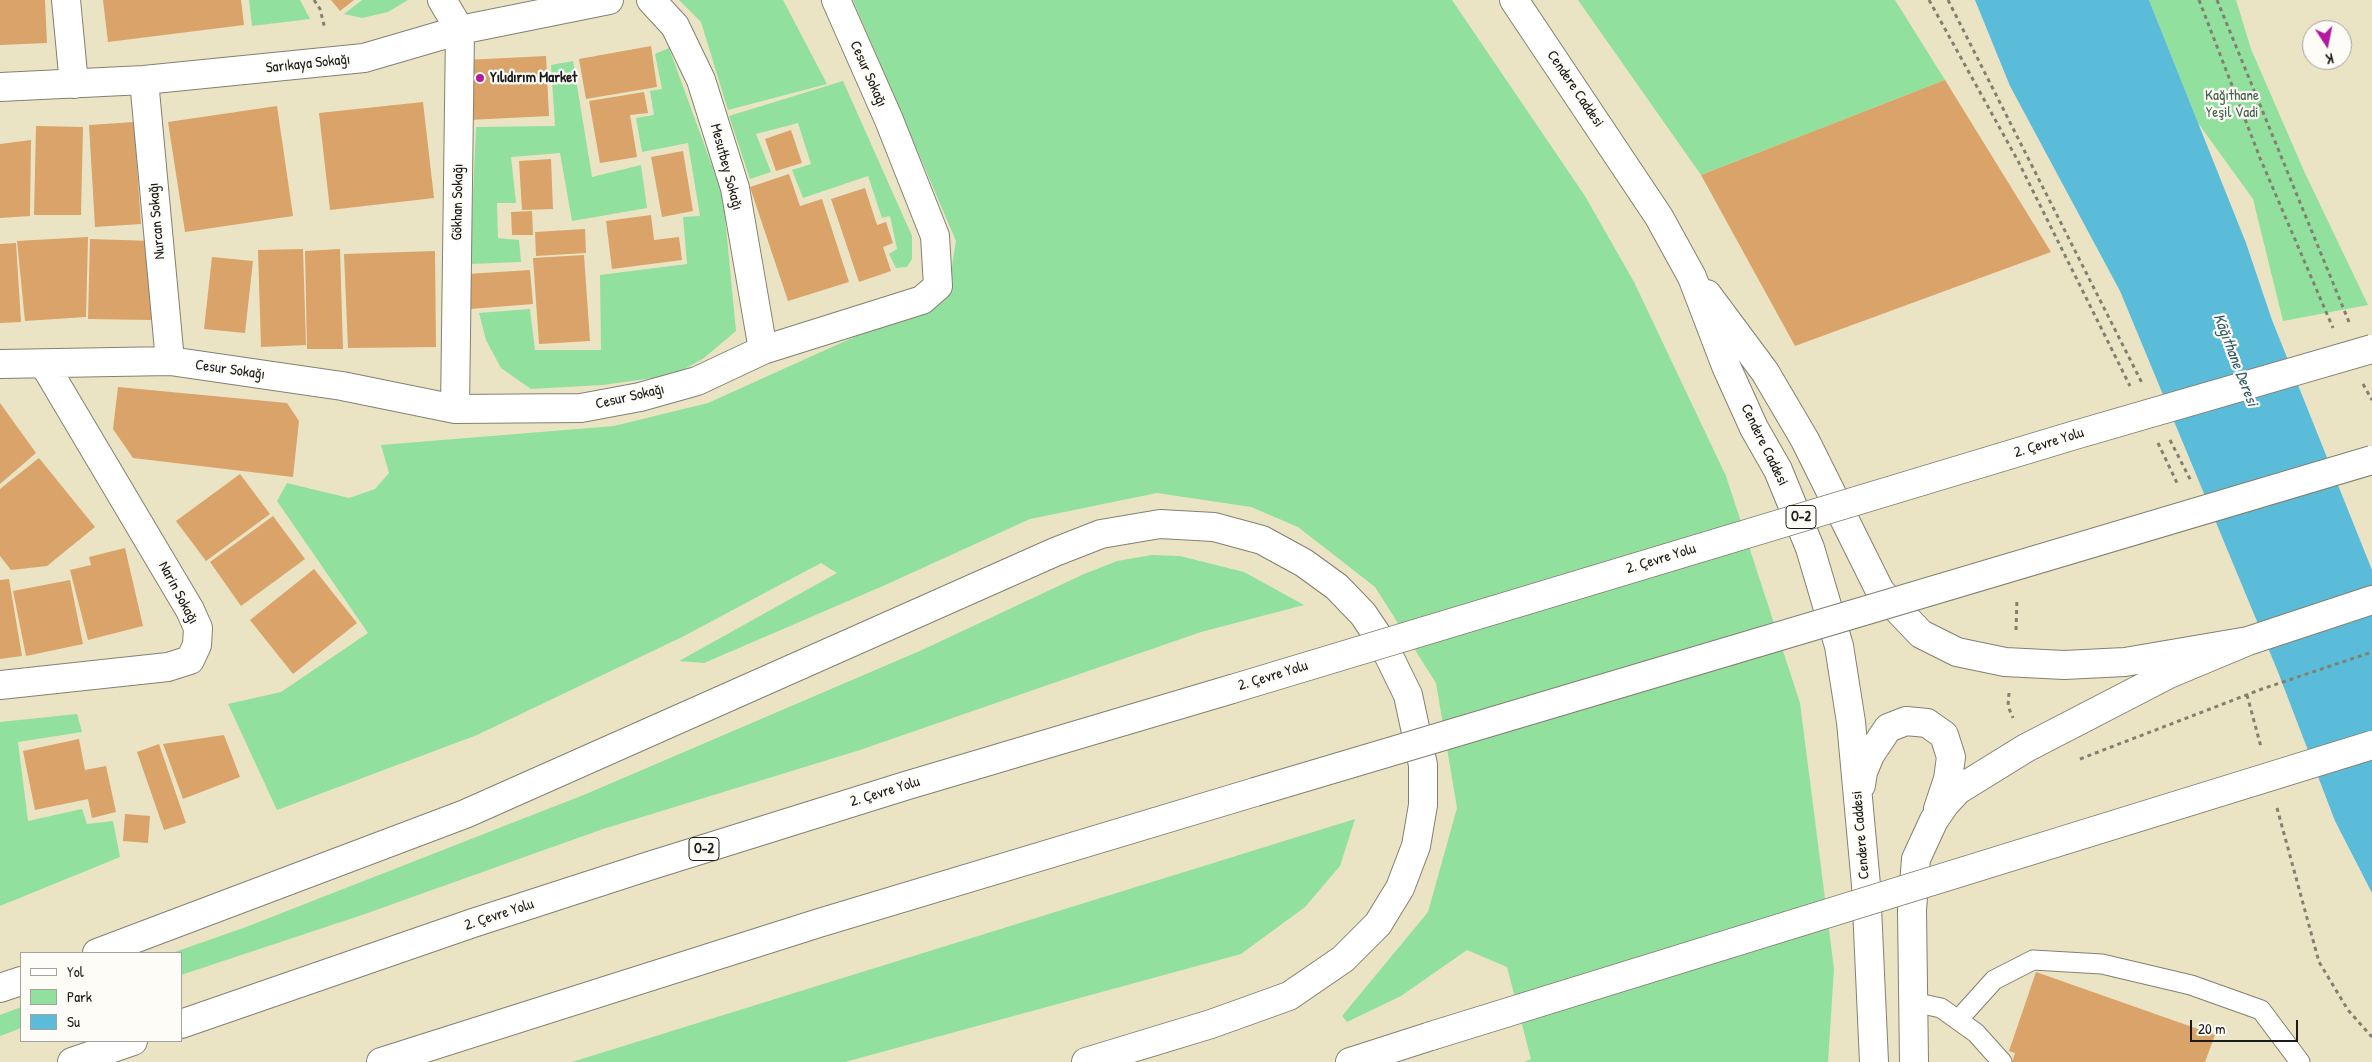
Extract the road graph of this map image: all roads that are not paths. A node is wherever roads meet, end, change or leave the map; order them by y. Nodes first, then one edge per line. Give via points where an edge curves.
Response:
1 (66, 0) edge
2 (442, 0) edge
3 (609, 0) edge
4 (651, 0) edge
5 (836, 0) edge
6 (1514, 0) edge
7 (460, 30) junction
8 (144, 80) junction
9 (74, 84) junction
10 (0, 87) edge
11 (1692, 277) junction
12 (2372, 349) edge
13 (763, 350) junction
14 (170, 361) junction
15 (0, 364) edge
16 (44, 364) junction
17 (455, 409) junction
18 (2372, 460) edge
19 (2372, 600) edge
20 (2248, 641) junction
21 (0, 685) edge
22 (2372, 745) edge
23 (1859, 800) junction
24 (1934, 820) junction
25 (100, 952) edge
26 (20, 980) edge
27 (0, 988) edge
28 (1913, 1002) junction
29 (1958, 1020) junction
30 (182, 1024) edge
31 (130, 1042) edge
32 (72, 1062) edge
33 (381, 1062) edge
34 (1086, 1062) edge
35 (1350, 1062) edge
36 (1874, 1062) edge
37 (1914, 1062) edge
38 (2002, 1062) edge
39 (2300, 1062) edge

1 - 9 main road
2 - 7 main road
3 - 7 main road, Sarıkaya Sokağı
4 - 13 main road, Mesutbey Sokağı via 675,26 701,80 735,188
5 - 13 main road, Cesur Sokağı via 936,236 938,286 922,300
6 - 11 main road, Cendere Caddesi via 1659,217
7 - 8 main road, Sarıkaya Sokağı via 364,58
7 - 17 main road, Gökhan Sokağı
8 - 9 main road, Sarıkaya Sokağı
8 - 14 main road, Nurcan Sokağı
9 - 10 main road, Sarıkaya Sokağı
11 - 20 main road via 1765,372 1805,440 1880,591 1921,634 1957,652 2005,662 2064,665 2125,662
11 - 23 main road, Cendere Caddesi via 1726,366 1754,428 1778,470 1810,548 1839,646
12 - 30 main road, 2. Çevre Yolu / O-2, bridge via 2075,434 904,786 473,923
13 - 17 main road, Cesur Sokağı via 697,380 640,397 581,408
14 - 16 main road, Cesur Sokağı
14 - 17 main road, Cesur Sokağı via 342,386
15 - 16 main road, Cesur Sokağı
16 - 21 main road, Narin Sokağı via 190,610 198,628 197,645 190,660 168,667
18 - 33 main road, bridge via 819,923
19 - 20 main road
20 - 24 main road via 2169,674 2026,748 1958,790
22 - 35 main road, bridge
23 - 24 main road via 1863,772 1880,737 1888,728 1906,721 1927,723 1944,735 1951,757 1948,780
23 - 36 main road, Cendere Caddesi
24 - 28 main road via 1916,859 1912,910
25 - 34 main road via 465,814 1101,534 1160,524 1214,527 1262,540 1337,586 1363,614 1382,642 1408,695 1423,765 1423,806 1416,846 1400,888 1378,924 1343,959 1289,996 1211,1024
26 - 27 main road
28 - 29 lane via 1942,1008
28 - 37 main road
29 - 38 lane via 1976,1033
29 - 39 lane via 1994,980 2033,960 2102,964 2191,985 2261,1010
31 - 32 main road

